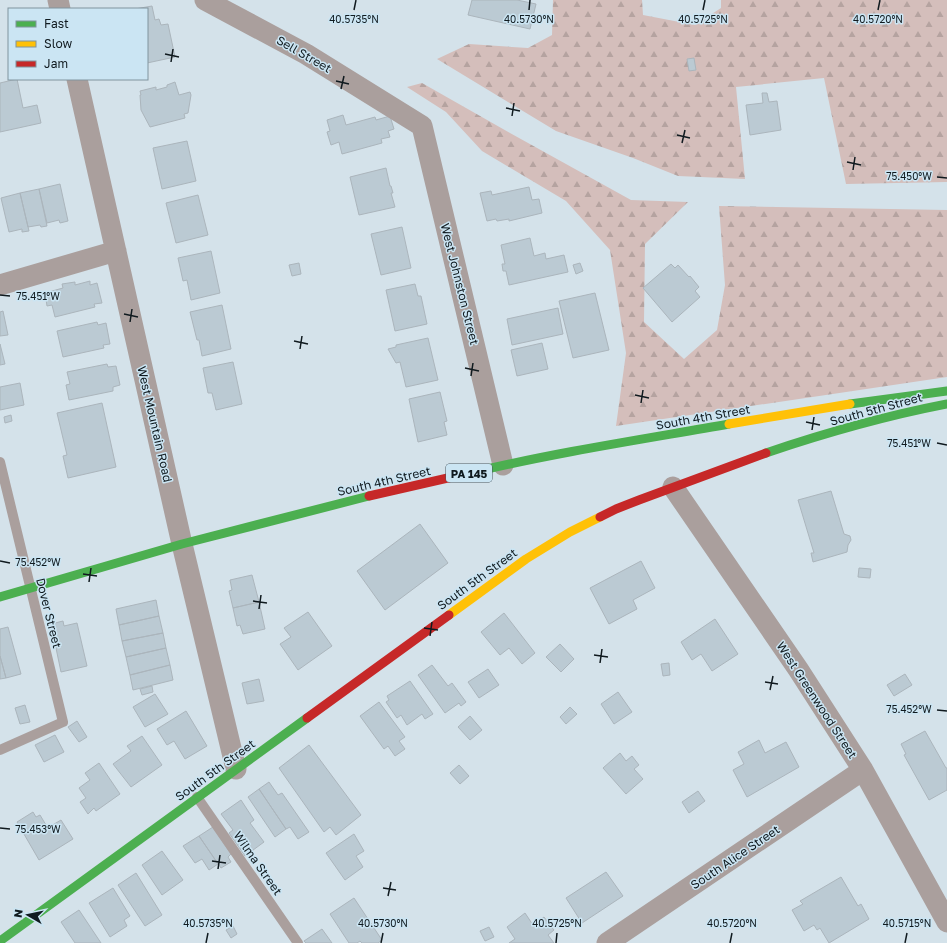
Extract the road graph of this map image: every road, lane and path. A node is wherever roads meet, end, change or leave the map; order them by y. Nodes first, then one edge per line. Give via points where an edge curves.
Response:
1 (205, 0) edge
2 (76, 80) edge
3 (422, 126) joint
4 (116, 251) junction
5 (0, 285) edge
6 (947, 391) edge
7 (947, 404) edge
8 (0, 462) edge
9 (503, 465) junction
10 (673, 487) junction
11 (182, 544) junction
12 (30, 588) junction
13 (0, 597) edge
14 (0, 750) edge
15 (236, 769) junction
16 (863, 770) junction
17 (197, 797) junction
18 (947, 922) edge
19 (0, 941) edge
20 (298, 943) edge
21 (607, 943) edge

1 - 3 street, Sell Street via 306,54
2 - 4 street, West Mountain Road
3 - 9 street, West Johnston Street
4 - 5 street
4 - 11 street, West Mountain Road
6 - 9 street, South 4th Street / PA 145 via 843,405
7 - 10 street, South 5th Street via 793,444
8 - 12 lane, Dover Street
9 - 11 street, South 4th Street / PA 145
10 - 15 street, South 5th Street via 616,510 561,537 526,559
10 - 16 street, West Greenwood Street via 798,669
11 - 12 street, South 4th Street / PA 145
11 - 15 street, West Mountain Road
12 - 13 street, South 4th Street / PA 145
12 - 14 lane, Dover Street via 63,722
15 - 17 street, South 5th Street
16 - 18 street, West Greenwood Street
16 - 21 street, South Alice Street
17 - 19 street, South 5th Street
17 - 20 lane, Wilma Street

